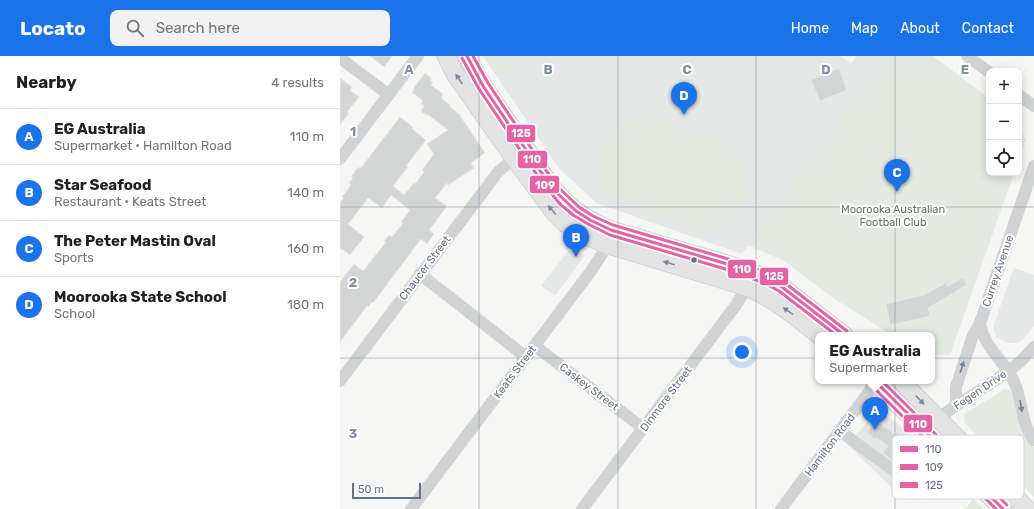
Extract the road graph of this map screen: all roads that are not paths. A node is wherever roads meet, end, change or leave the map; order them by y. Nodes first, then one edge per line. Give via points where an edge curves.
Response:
1 (418, 56) edge
2 (446, 56) edge
3 (467, 56) edge
4 (967, 56) edge
5 (340, 58) edge
6 (986, 70) edge
7 (389, 95) junction
8 (1022, 97) edge
9 (1034, 106) edge
10 (514, 158) junction
11 (340, 159) edge
12 (1034, 166) edge
13 (608, 237) junction
14 (420, 274) junction
15 (747, 287) junction
16 (980, 323) junction
17 (815, 332) edge
18 (840, 332) edge
19 (534, 346) junction
20 (1034, 348) edge
21 (526, 357) junction
22 (1009, 371) junction
23 (340, 381) edge
24 (875, 384) edge
25 (879, 384) edge
26 (904, 384) edge
27 (956, 405) junction
28 (940, 420) junction
29 (643, 428) junction
30 (840, 432) junction
31 (920, 435) edge
32 (924, 435) edge
33 (955, 435) edge
34 (1034, 440) edge
35 (892, 470) edge
36 (992, 499) edge
37 (1017, 499) edge
38 (411, 509) edge
39 (582, 509) edge
40 (781, 509) edge
41 (1003, 509) edge
42 (1027, 509) edge

1 - 7 street
10 -> 2 highway via 455,74
3 - 13 highway via 485,88 561,197
4 - 6 street
5 - 7 street
7 - 11 street
8 - 9 street
13 -> 10 highway via 578,232 566,224
10 - 14 street, Chaucer Street via 498,172
12 - 16 street, Currey Avenue
15 -> 13 highway
13 - 18 highway via 740,268 766,278 787,290
13 - 19 street, Keats Street via 602,254 591,271
14 - 21 street
14 - 23 street, Chaucer Street
17 -> 15 highway via 775,302
15 - 29 street, Dinmore Street
16 - 22 street via 988,344
27 -> 16 street, Currey Avenue via 956,387 973,335
19 - 21 street, Keats Street
19 - 29 street, Caskey Street
20 - 22 street, Fegen Drive
21 - 38 street, Keats Street
22 - 27 street, Fegen Drive
22 -> 34 street via 1016,384 1023,417
24 - 30 street, Hamilton Road
25 - 31 highway
26 -> 28 highway
27 - 28 street, Fegen Drive
28 - 32 street, Fegen Drive
28 - 33 highway
29 - 39 street, Dinmore Street
30 - 35 street, Fegen Drive
30 - 40 street, Hamilton Road
36 - 41 highway
37 - 42 highway

